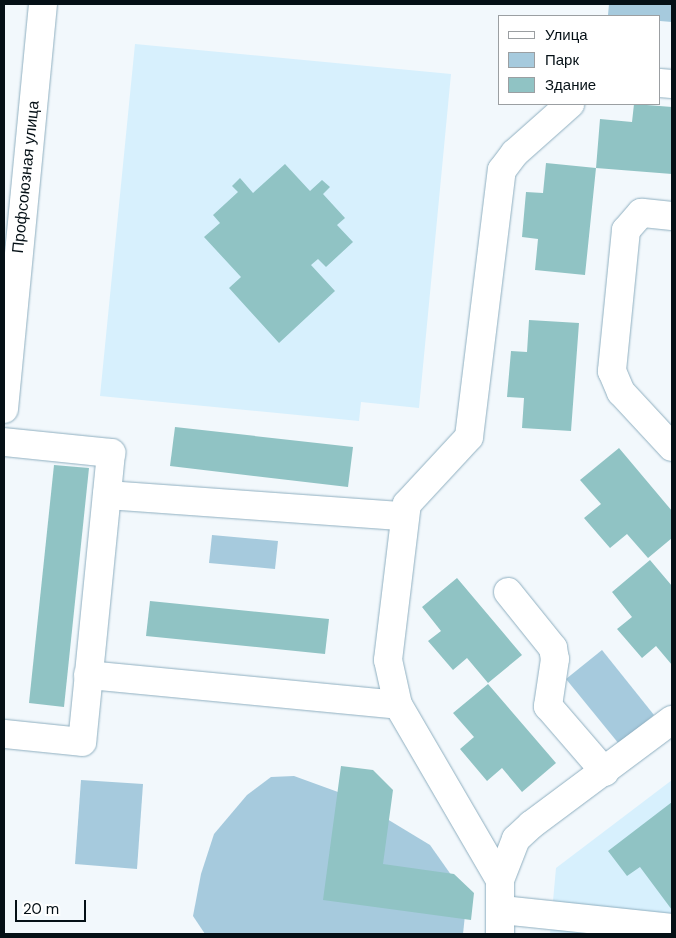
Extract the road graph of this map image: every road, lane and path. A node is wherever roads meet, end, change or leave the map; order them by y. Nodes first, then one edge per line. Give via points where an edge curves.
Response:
1 (43, 4) edge
2 (569, 105) edge
3 (672, 216) edge
4 (4, 410) edge
5 (4, 442) edge
6 (672, 447) edge
7 (107, 495) junction
8 (403, 516) junction
9 (508, 592) dead end
10 (88, 675) junction
11 (398, 705) junction
12 (672, 720) edge
13 (4, 734) edge
14 (605, 772) junction
15 (500, 880) junction
16 (501, 922) edge
17 (672, 928) edge

1 - 4 street, Профсоюзная улица
2 - 8 street via 515,153 502,170 469,437 413,495
3 - 6 street via 641,213 626,230 612,372 621,392
5 - 7 street via 111,453
7 - 8 street
7 - 10 street
8 - 11 street via 388,660
9 - 14 street via 553,648 555,659 548,706
10 - 11 street
10 - 13 street via 82,742
11 - 15 street
12 - 14 street
14 - 15 street via 516,840
15 - 16 street
16 - 17 street

